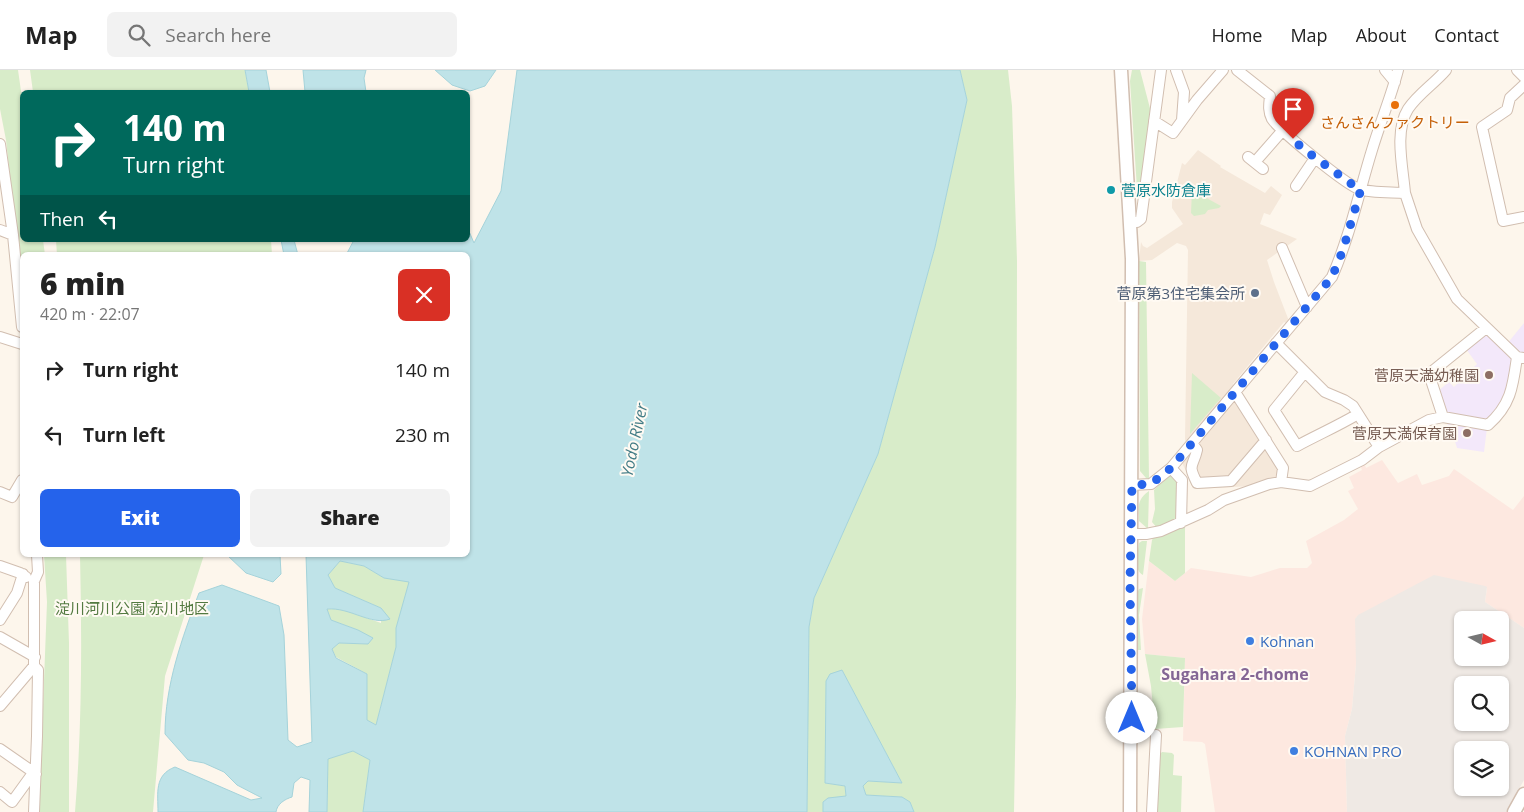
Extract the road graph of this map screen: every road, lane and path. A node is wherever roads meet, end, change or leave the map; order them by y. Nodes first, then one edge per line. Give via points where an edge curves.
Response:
1 (1121, 70) edge
2 (1161, 70) edge
3 (1176, 70) edge
4 (1224, 70) edge
5 (1237, 70) edge
6 (1385, 70) edge
7 (1398, 70) edge
8 (1446, 70) edge
9 (1517, 70) edge
10 (1524, 77) edge
11 (1395, 82) junction
12 (1524, 85) edge
13 (1154, 121) junction
14 (1182, 121) junction
15 (1283, 130) junction
16 (0, 144) edge
17 (1315, 158) junction
18 (1255, 163) dead end
19 (1296, 186) dead end
20 (1361, 189) junction
21 (1405, 193) junction
22 (1524, 217) edge
23 (1131, 222) junction
24 (0, 230) edge
25 (13, 235) junction
26 (1282, 248) dead end
27 (20, 307) edge
28 (1307, 307) junction
29 (1486, 328) junction
30 (0, 337) edge
31 (20, 343) edge
32 (1276, 344) junction
33 (1521, 357) edge
34 (1304, 373) junction
35 (1235, 392) junction
36 (1358, 414) junction
37 (1443, 417) junction
38 (1266, 440) junction
39 (1192, 443) junction
40 (1379, 447) junction
41 (1171, 468) junction
42 (1280, 482) junction
43 (20, 483) edge
44 (1132, 485) junction
45 (0, 492) edge
46 (1181, 523) junction
47 (1132, 534) junction
48 (37, 557) edge
49 (0, 566) edge
50 (23, 574) junction
51 (34, 584) junction
52 (0, 620) edge
53 (0, 637) edge
54 (35, 662) junction
55 (0, 706) edge
56 (1156, 735) dead end
57 (0, 749) edge
58 (34, 774) junction
59 (0, 792) edge
60 (1524, 794) edge
61 (34, 812) edge
62 (1130, 812) edge
63 (1152, 812) edge
64 (1514, 812) edge

1 - 23 street
2 - 13 street
3 - 14 street via 1184,92
4 - 14 street
5 - 15 street via 1270,96 1268,110
6 - 11 street
7 - 11 street
8 - 21 street via 1408,109 1402,124 1400,137
9 - 10 street
11 - 20 street
12 - 22 street via 1510,98 1507,110 1482,127 1503,221
13 - 14 street via 1173,133
13 - 23 street via 1141,218
15 - 17 street
15 - 18 street
16 - 25 street
17 - 19 street
17 - 20 street
20 - 21 street
20 - 28 street via 1332,277
21 - 29 street via 1417,229 1457,300
23 - 44 street
24 - 25 street
25 - 27 street
26 - 28 street
28 - 32 street
29 - 33 street
29 - 37 street via 1429,374
30 - 31 street
32 - 34 street
32 - 35 street
33 - 37 street via 1507,403 1488,425
34 - 36 street via 1325,392 1353,406
34 - 36 street via 1274,410 1297,446
35 - 38 street
35 - 39 street
36 - 40 street
37 - 40 street via 1429,420
38 - 39 street via 1231,481 1197,483 1191,471 1197,450
38 - 42 street via 1283,468
39 - 41 street
40 - 42 street via 1362,460 1310,486
41 - 44 street via 1151,484
41 - 46 street via 1182,480
42 - 46 street via 1224,500
43 - 45 street via 12,497
44 - 47 street
46 - 47 street via 1161,531
47 - 62 street
48 - 51 street via 38,572
49 - 50 street
50 - 51 street
50 - 52 street via 17,593
51 - 54 street
53 - 54 street
54 - 55 street
54 - 58 street via 38,670
56 - 63 street
57 - 58 street
58 - 59 street via 12,802
58 - 61 street
60 - 64 street

